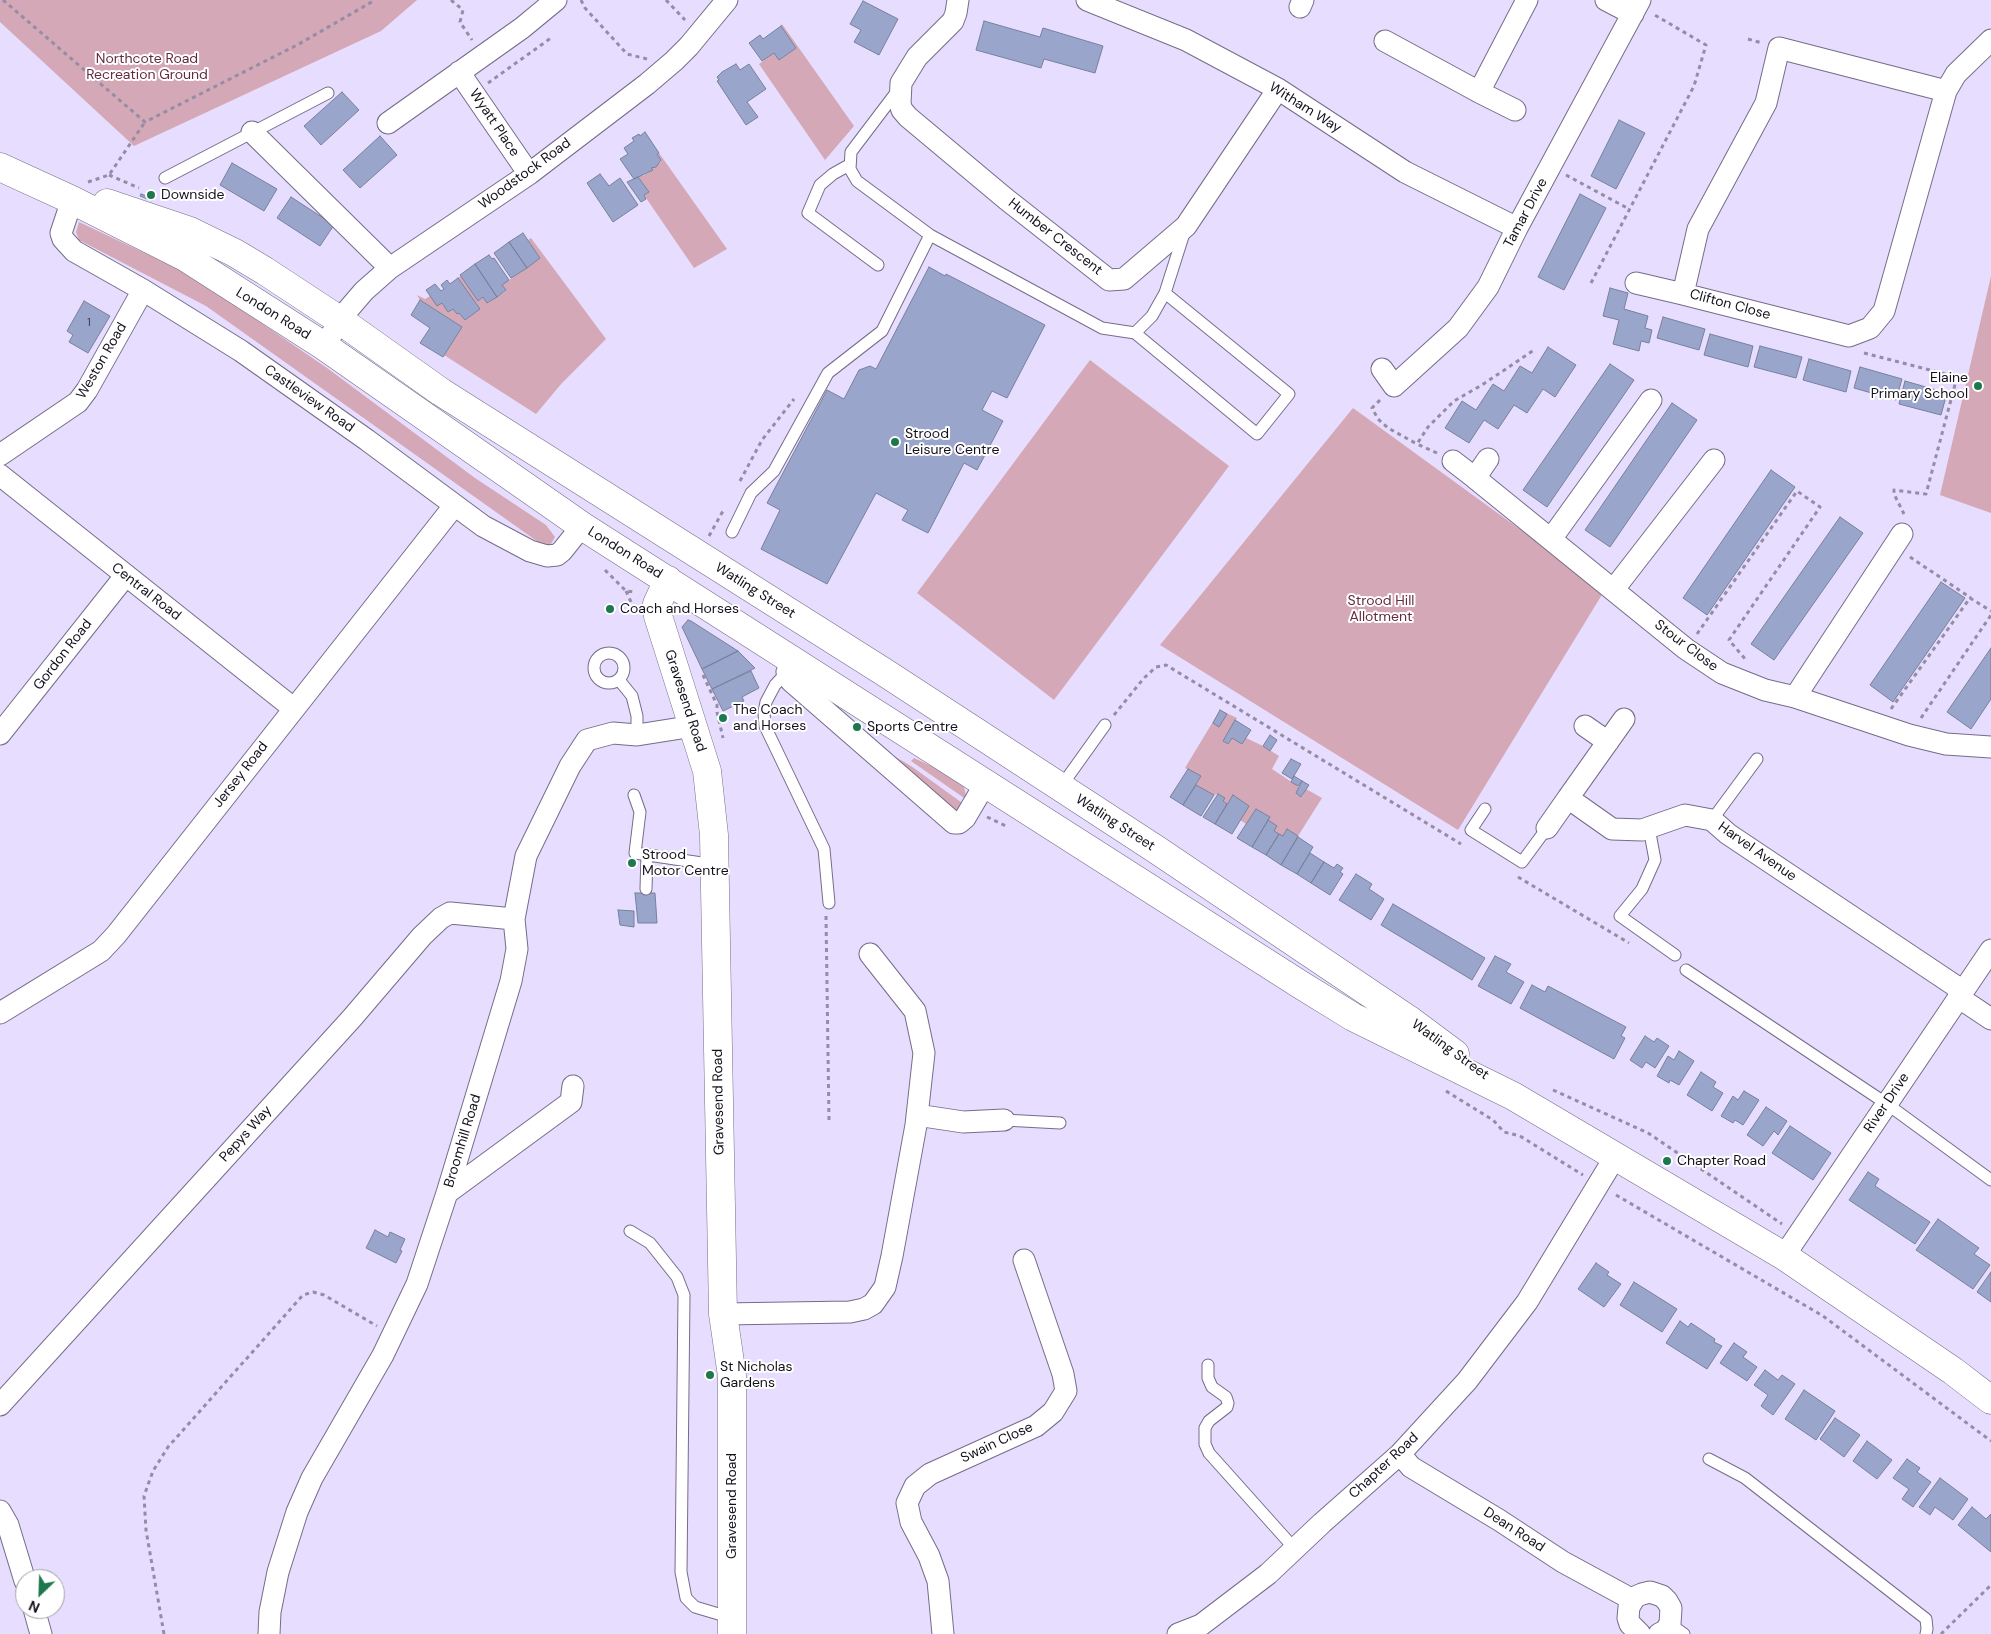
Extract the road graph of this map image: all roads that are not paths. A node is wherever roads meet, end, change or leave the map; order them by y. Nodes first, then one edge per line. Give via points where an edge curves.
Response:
1 (556, 0) edge
2 (727, 0) edge
3 (958, 0) edge
4 (1087, 0) edge
5 (1527, 0) edge
6 (1606, 0) edge
7 (1637, 6) edge
8 (1991, 40) edge
9 (1385, 42) dead end
10 (459, 72) junction
11 (900, 88) junction
12 (1278, 89) junction
13 (1946, 91) junction
14 (1479, 92) junction
15 (328, 93) dead end
16 (1515, 110) dead end
17 (388, 123) dead end
18 (252, 132) junction
19 (849, 165) junction
20 (0, 168) edge
21 (529, 174) junction
22 (165, 178) dead end
23 (64, 196) junction
24 (1186, 226) junction
25 (1517, 228) junction
26 (930, 236) junction
27 (878, 265) dead end
28 (390, 268) junction
29 (1636, 283) dead end
30 (143, 290) junction
31 (1165, 294) junction
32 (1683, 294) junction
33 (341, 321) junction
34 (1135, 333) junction
35 (324, 346) junction
36 (1388, 378) road end
37 (1651, 400) dead end
38 (464, 445) junction
39 (0, 455) edge
40 (1488, 459) dead end
41 (1714, 460) dead end
42 (1453, 461) road end
43 (0, 475) edge
44 (1474, 478) junction
45 (454, 506) junction
46 (594, 511) junction
47 (732, 532) dead end
48 (1901, 533) road end
49 (692, 538) joint
50 (1550, 539) junction
51 (126, 576) junction
52 (668, 580) junction
53 (1614, 589) junction
54 (827, 637) junction
55 (790, 666) junction
56 (619, 680) dead end
57 (1795, 697) junction
58 (293, 708) junction
59 (1624, 719) dead end
60 (1105, 725) road end
61 (694, 726) junction
62 (1585, 726) dead end
63 (0, 734) edge
64 (636, 735) junction
65 (1608, 742) junction
66 (1991, 747) edge
67 (1757, 759) dead end
68 (985, 784) junction
69 (1060, 788) junction
70 (634, 794) dead end
71 (1568, 798) junction
72 (1485, 809) dead end
73 (1712, 820) junction
74 (1547, 828) joint
75 (1649, 828) junction
76 (647, 854) junction
77 (715, 865) junction
78 (646, 889) dead end
79 (1172, 902) junction
80 (829, 903) road end
81 (514, 919) junction
82 (1991, 950) edge
83 (870, 954) dead end
84 (1675, 955) dead end
85 (1686, 970) dead end
86 (1961, 994) junction
87 (0, 1013) edge
88 (1991, 1020) edge
89 (574, 1086) dead end
90 (1513, 1096) junction
91 (1887, 1104) junction
92 (918, 1115) junction
93 (1004, 1120) joint
94 (1060, 1122) dead end
95 (1615, 1157) junction
96 (1991, 1180) edge
97 (447, 1193) junction
98 (630, 1231) dead end
99 (1784, 1256) junction
100 (1024, 1260) dead end
101 (723, 1314) junction
102 (1208, 1365) dead end
103 (1991, 1400) edge
104 (0, 1405) edge
105 (1400, 1454) junction
106 (1709, 1460) dead end
107 (0, 1511) edge
108 (1294, 1548) junction
109 (21, 1569) edge
110 (1632, 1600) junction
111 (37, 1619) edge
112 (732, 1626) edge
113 (1671, 1631) edge
114 (1634, 1632) edge
115 (41, 1634) edge
116 (269, 1634) edge
117 (943, 1634) edge
118 (1178, 1634) edge
119 (1926, 1634) edge

1 - 10 street via 546,11
2 - 21 street, Woodstock Road via 674,62
3 - 11 street via 954,18 917,57
4 - 12 street, Witham Way via 1186,40
5 - 14 street
6 - 7 street
7 - 25 street, Tamar Drive
8 - 13 street via 1956,74
9 - 14 street
10 - 17 street
10 - 21 street, Wyatt Place
11 - 19 lane via 852,150
11 - 24 street, Humber Crescent via 900,104 908,117 1109,280 1124,279
12 - 24 street, Humber Crescent
12 - 25 street, Witham Way via 1405,172
13 - 32 street, Clifton Close via 1779,48 1766,103 1698,229
13 - 32 street, Clifton Close via 1884,311 1870,328 1849,336
14 - 16 street
15 - 18 lane
18 - 22 lane
18 - 28 street
19 - 26 lane via 860,183
19 - 27 lane via 820,185 808,213
20 - 23 main road, London Road
21 - 28 street, Woodstock Road
23 - 30 street, Castleview Road via 63,240 80,255
23 - 33 main road, London Road via 83,196 190,231 251,263
23 - 35 main road, London Road via 185,257
24 - 31 lane
25 - 36 street, Tamar Drive via 1488,287 1458,328
26 - 34 lane via 1102,328
26 - 47 lane via 882,331 828,373 774,471 752,493
28 - 33 street, Woodstock Road via 364,291
29 - 32 street
30 - 39 street, Weston Road via 78,402
30 - 45 street, Castleview Road via 241,351
31 - 34 lane via 1152,316
31 - 34 lane via 1289,394 1257,434
33 - 35 street, Woodstock Road
33 - 38 main road, London Road via 353,348 402,385
33 - 46 main road, London Road via 441,392 506,455
35 - 38 main road, London Road
37 - 50 street
38 - 46 main road, London Road
40 - 44 street
41 - 53 street
42 - 44 street, Stour Close
43 - 51 street, Central Road
44 - 50 street, Stour Close
45 - 46 street, Castleview Road via 499,536 544,556 560,552
45 - 58 street, Jersey Road
46 - 49 main road, London Road
46 - 52 main road, London Road
48 - 57 street
49 - 54 main road, Watling Street
50 - 53 street, Stour Close
51 - 58 street, Central Road
51 - 63 street, Gordon Road
52 - 55 main road, Watling Street
52 - 61 main road, Gravesend Road via 657,604 658,616
53 - 57 street, Stour Close via 1686,649 1722,672 1762,689
54 - 68 main road, Watling Street via 858,676 993,763 995,769
54 - 69 main road, Watling Street
55 - 68 main road, Watling Street
55 - 68 street, Watling Street via 790,680 954,823 959,824 965,818
55 - 80 lane via 766,702 766,726 824,849
56 - 64 lane via 632,696 637,714
57 - 66 street, Stour Close via 1908,735 1946,744
58 - 87 street, Jersey Road via 101,951
59 - 65 street
60 - 69 lane
61 - 64 street, Broomhill Road
61 - 77 main road, Gravesend Road via 707,771
62 - 65 street
64 - 81 street, Broomhill Road via 613,733 587,740 570,766 526,856
65 - 71 street
67 - 73 lane
68 - 79 main road, Watling Street
69 - 79 main road, Watling Street via 1054,801 1060,810 1141,863
69 - 90 main road, Watling Street via 1408,1019
70 - 76 lane via 640,812 635,853
71 - 74 street
71 - 75 street, Harvel Avenue via 1612,829
72 - 74 lane via 1471,830 1522,862
73 - 75 street, Harvel Avenue via 1685,815
73 - 86 street, Harvel Avenue
75 - 84 lane via 1655,860 1642,889 1620,916
76 - 77 lane
76 - 78 lane
77 - 101 main road, Gravesend Road
79 - 90 main road, Watling Street via 1350,1016
81 - 97 street, Broomhill Road via 517,949 511,981
81 - 104 street, Pepys Way via 450,913 441,918
82 - 86 street, River Drive
83 - 92 street via 915,1011 924,1054
85 - 91 lane
86 - 88 street, Harvel Avenue
86 - 91 street, River Drive
89 - 97 street via 571,1102
90 - 95 main road
91 - 96 lane
91 - 99 street, River Drive
92 - 93 street via 964,1122
92 - 101 street via 889,1271 876,1301 864,1309 840,1313
93 - 94 lane
95 - 99 main road
95 - 105 street, Chapter Road via 1528,1302 1468,1381
97 - 116 street, Broomhill Road via 417,1284 378,1364 312,1478 297,1512 278,1572
98 - 112 lane via 650,1242 677,1277 684,1295 681,1572 686,1598 695,1607
99 - 103 main road
100 - 117 street, Swain Close via 1066,1391 1053,1412 1036,1426 930,1474 915,1486 907,1503 911,1522 930,1556 938,1581
101 - 112 main road, Gravesend Road via 732,1376
102 - 108 lane via 1212,1387 1226,1397 1228,1403 1205,1428 1205,1444 1209,1453
105 - 108 street, Chapter Road
105 - 110 street, Dean Road via 1411,1467 1563,1562
106 - 119 lane via 1745,1478 1926,1619
107 - 109 street
108 - 118 street, Chapter Road via 1268,1574 1201,1624
110 - 113 street via 1650,1592 1662,1596 1671,1608
110 - 114 street via 1628,1618
111 - 115 street

